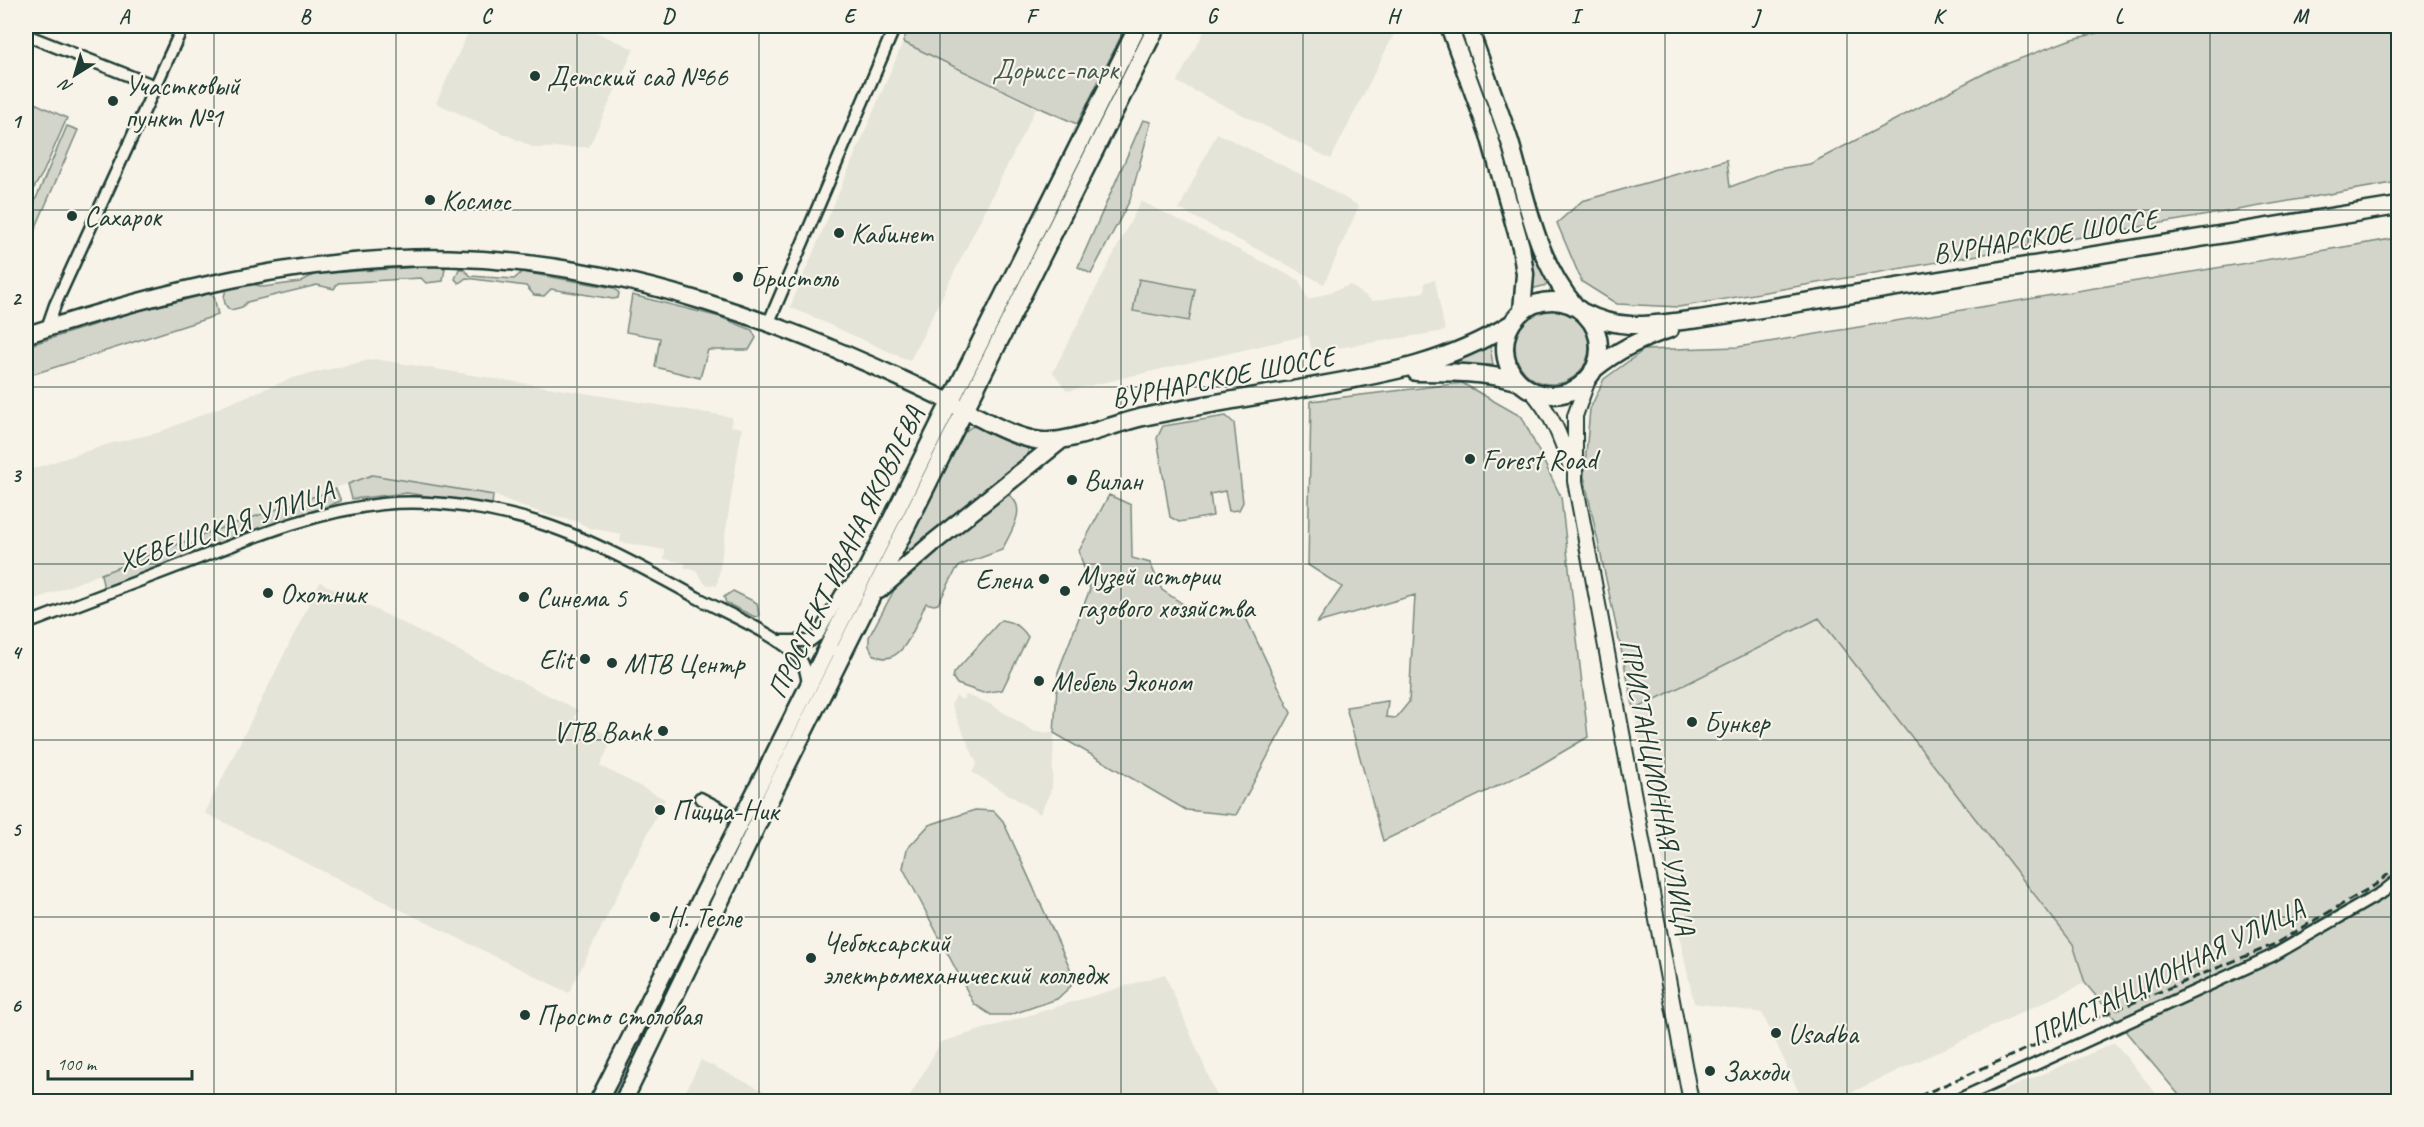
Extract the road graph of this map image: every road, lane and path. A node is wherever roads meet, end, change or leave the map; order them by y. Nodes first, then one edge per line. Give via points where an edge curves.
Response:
1 (183, 26) edge
2 (895, 26) edge
3 (1138, 26) edge
4 (1157, 26) edge
5 (1449, 26) edge
6 (1468, 26) edge
7 (26, 35) edge
8 (155, 86) junction
9 (1493, 121) junction
10 (2398, 206) edge
11 (1580, 310) junction
12 (1517, 317) junction
13 (1699, 319) junction
14 (769, 322) junction
15 (47, 328) junction
16 (26, 335) edge
17 (1397, 372) junction
18 (1591, 374) junction
19 (1525, 386) junction
20 (957, 405) junction
21 (1060, 441) junction
22 (1575, 481) junction
23 (866, 569) junction
24 (872, 596) junction
25 (26, 624) edge
26 (778, 641) junction
27 (808, 686) junction
28 (699, 798) dead end
29 (742, 820) junction
30 (2398, 880) edge
31 (598, 1101) edge
32 (623, 1101) edge
33 (1691, 1101) edge
34 (1953, 1101) edge

1 - 8 street
2 - 14 street
3 - 20 main road, ПРОСПЕКТ ИВАНА ЯКОВЛЕВА
4 - 20 main road, ПРОСПЕКТ ИВАНА ЯКОВЛЕВА
5 - 9 main road
6 - 9 main road
7 - 8 street
8 - 15 street
9 - 11 main road via 1544,258 1562,291
9 - 12 main road via 1525,274
10 - 13 main road, ВУРНАРСКОЕ ШОССЕ
11 - 12 main road via 1562,301 1549,300 1534,303
11 - 13 main road, ВУРНАРСКОЕ ШОССЕ via 1611,324 1634,326
11 - 18 main road via 1598,336 1598,359
12 - 17 main road, ВУРНАРСКОЕ ШОССЕ via 1451,355
12 - 19 main road via 1506,336 1506,359
13 - 18 main road, ВУРНАРСКОЕ ШОССЕ via 1637,340
14 - 15 main road via 694,297 558,268 450,258 277,271 170,293
14 - 20 main road
15 - 16 main road
17 - 19 main road, ВУРНАРСКОЕ ШОССЕ via 1495,375
17 - 21 main road, ВУРНАРСКОЕ ШОССЕ via 1145,416
18 - 19 main road via 1567,393 1553,396
18 - 22 street, ПРИСТАНЦИОННАЯ УЛИЦА via 1575,416
19 - 22 street, ПРИСТАНЦИОННАЯ УЛИЦА via 1544,405 1557,427
20 - 21 main road via 1022,436
20 - 23 main road, ПРОСПЕКТ ИВАНА ЯКОВЛЕВА
20 - 24 main road, ПРОСПЕКТ ИВАНА ЯКОВЛЕВА
21 - 24 main road
22 - 33 street, ПРИСТАНЦИОННАЯ УЛИЦА
23 - 26 street via 841,594 818,635 798,643
23 - 27 main road, ПРОСПЕКТ ИВАНА ЯКОВЛЕВА
24 - 32 main road, ПРОСПЕКТ ИВАНА ЯКОВЛЕВА
25 - 26 street, ХЕВЕШСКАЯ УЛИЦА via 314,517 408,502 499,513 544,524 609,553
26 - 27 street via 802,663
27 - 29 main road, ПРОСПЕКТ ИВАНА ЯКОВЛЕВА
28 - 29 street
29 - 31 main road, ПРОСПЕКТ ИВАНА ЯКОВЛЕВА
30 - 34 street, ПРИСТАНЦИОННАЯ УЛИЦА via 2272,956

